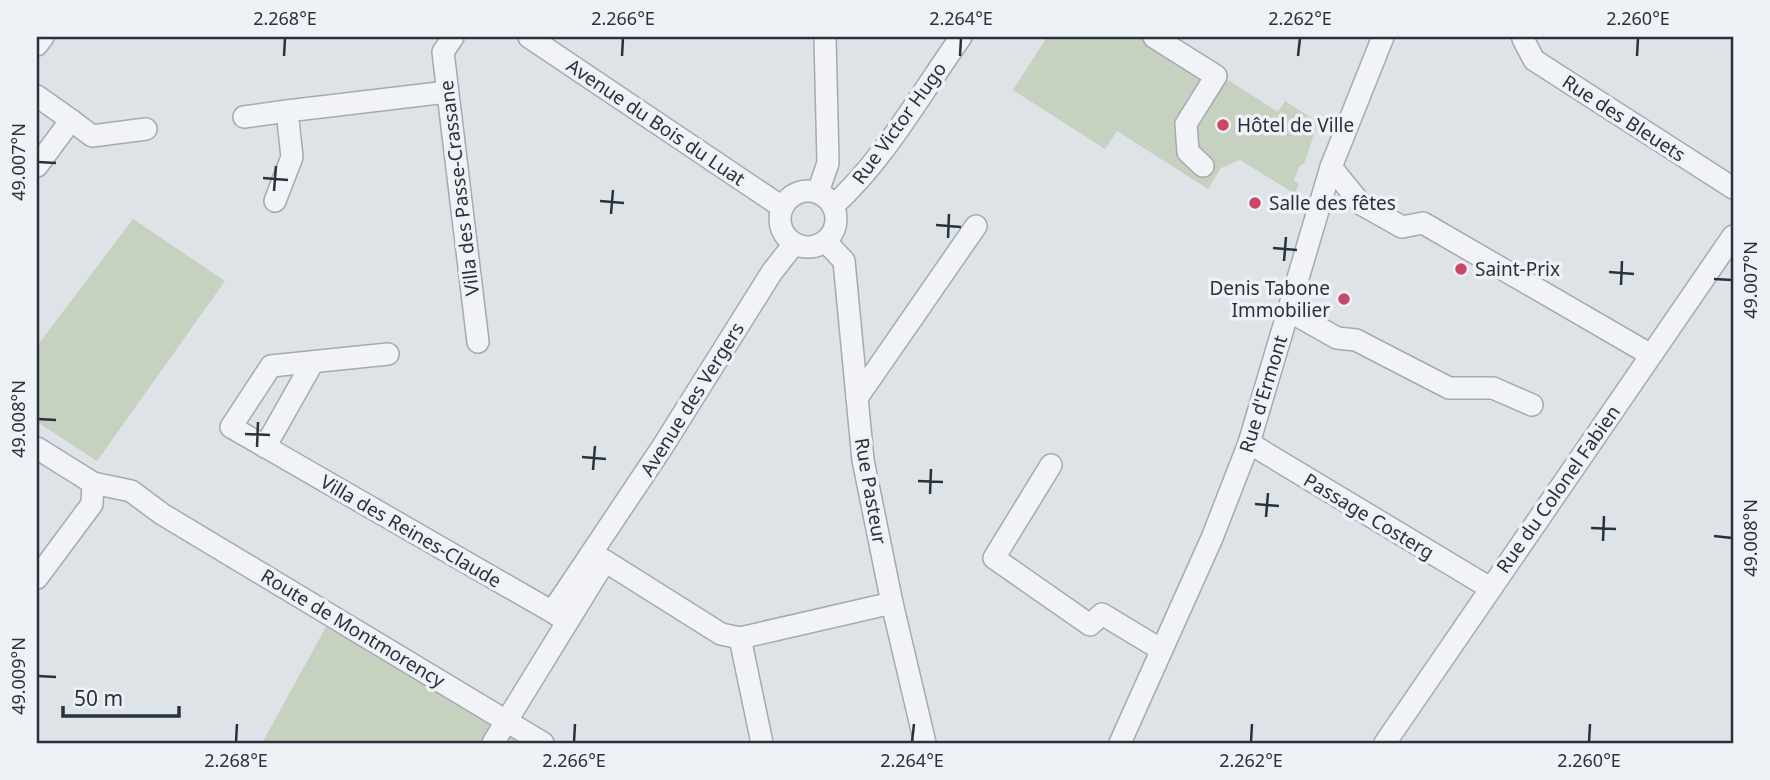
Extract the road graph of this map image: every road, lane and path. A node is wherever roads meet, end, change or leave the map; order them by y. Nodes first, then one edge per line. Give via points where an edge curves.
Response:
1 (43, 37) edge
2 (453, 37) edge
3 (529, 37) edge
4 (825, 37) edge
5 (961, 37) edge
6 (1154, 37) edge
7 (1383, 37) edge
8 (1523, 40) dead end
9 (37, 45) edge
10 (447, 92) junction
11 (37, 96) edge
12 (288, 111) junction
13 (244, 117) dead end
14 (71, 120) junction
15 (146, 129) dead end
16 (37, 166) edge
17 (1203, 166) dead end
18 (1331, 167) junction
19 (1733, 188) edge
20 (825, 199) junction
21 (275, 201) dead end
22 (1361, 204) junction
23 (782, 207) junction
24 (1318, 209) junction
25 (976, 226) dead end
26 (1733, 236) edge
27 (825, 242) junction
28 (794, 244) junction
29 (1289, 311) junction
30 (478, 342) dead end
31 (388, 354) dead end
32 (1651, 355) junction
33 (313, 362) junction
34 (857, 398) junction
35 (1532, 405) dead end
36 (37, 438) edge
37 (1249, 443) junction
38 (265, 447) junction
39 (37, 448) edge
40 (37, 460) edge
41 (1051, 465) dead end
42 (88, 484) junction
43 (597, 556) junction
44 (37, 578) edge
45 (1490, 588) junction
46 (892, 603) junction
47 (562, 619) junction
48 (740, 638) junction
49 (1160, 649) junction
50 (506, 721) junction
51 (493, 743) edge
52 (543, 743) edge
53 (762, 743) edge
54 (925, 743) edge
55 (1120, 743) edge
56 (1385, 743) edge

1 - 9 street
2 - 10 street, Villa des Passe-Crassane via 443,52
3 - 23 street, Avenue du Bois du Luat
4 - 20 street
5 - 20 street, Rue Victor Hugo via 853,188
6 - 17 street via 1216,76 1186,124 1188,152
7 - 18 street, Rue d'Ermont
8 - 19 street, Rue des Bleuets via 1534,60
10 - 12 street
10 - 30 street, Villa des Passe-Crassane
11 - 14 street
12 - 13 street
12 - 21 street via 292,157
14 - 15 street via 92,136
14 - 16 street
18 - 22 street
18 - 24 street, Rue d'Ermont
20 - 23 street via 801,191
20 - 27 street via 837,221
22 - 24 street
22 - 32 street via 1402,227 1423,223
23 - 28 street via 782,232
24 - 29 street, Rue d'Ermont
25 - 34 street
26 - 32 street, Rue du Colonel Fabien
27 - 28 street via 810,248
27 - 34 street, Rue Pasteur via 844,261
28 - 43 street, Avenue des Vergers via 606,533
29 - 35 street via 1448,388 1493,388
29 - 37 street, Rue d'Ermont
31 - 33 street, Villa des Reines-Claude
32 - 45 street, Rue du Colonel Fabien
33 - 38 street
33 - 38 street, Villa des Reines-Claude via 271,366 231,427
34 - 46 street, Rue Pasteur via 863,460
36 - 42 street via 71,461
37 - 45 street, Passage Costerg
37 - 49 street, Rue d'Ermont via 1212,538
38 - 47 street, Villa des Reines-Claude
39 - 42 street, Route de Montmorency
40 - 42 street, Route de Montmorency via 83,491
41 - 49 street via 994,558 1090,625 1102,614
42 - 44 street via 87,511
42 - 50 street, Route de Montmorency via 162,514
43 - 47 street, Avenue des Vergers via 558,603
43 - 48 street via 721,634
45 - 56 street, Rue du Colonel Fabien
46 - 48 street
46 - 54 street, Rue Pasteur
47 - 50 street, Avenue des Vergers
48 - 53 street
49 - 55 street, Rue d'Ermont
50 - 51 street, Avenue des Vergers
50 - 52 street, Route de Montmorency

